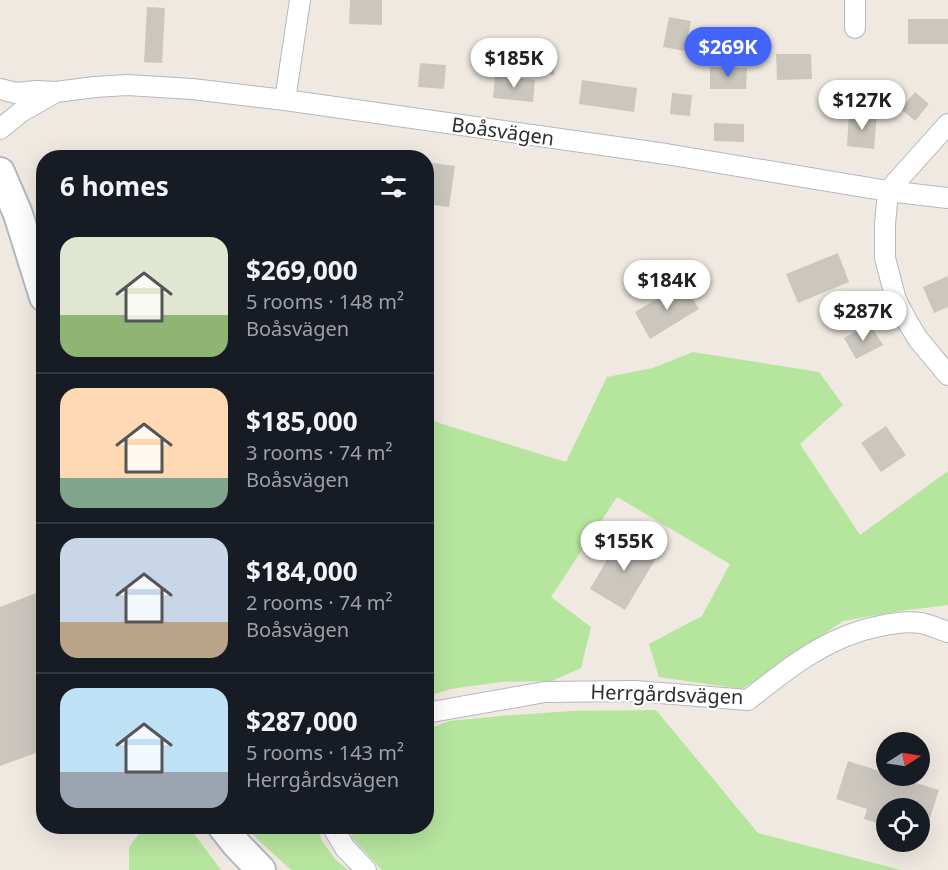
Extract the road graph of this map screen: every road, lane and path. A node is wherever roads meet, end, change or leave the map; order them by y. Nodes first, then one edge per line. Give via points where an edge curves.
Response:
1 (300, 0) edge
2 (855, 0) edge
3 (855, 28) dead end
4 (0, 90) edge
5 (56, 92) junction
6 (285, 100) junction
7 (948, 124) edge
8 (0, 129) edge
9 (0, 172) edge
10 (888, 190) junction
11 (948, 198) edge
12 (0, 232) edge
13 (36, 273) edge
14 (36, 286) edge
15 (948, 375) edge
16 (948, 632) edge
17 (434, 712) edge
18 (228, 834) edge
19 (337, 834) edge
20 (261, 870) edge
21 (366, 870) edge

1 - 6 street
2 - 3 street
4 - 5 street, Boåsvägen
5 - 6 street, Boåsvägen via 127,85
5 - 8 street, Boåsvägen
6 - 10 street, Boåsvägen
7 - 10 street
9 - 13 street
10 - 11 street, Boåsvägen
10 - 15 street via 885,258 896,300 918,339
12 - 14 street
16 - 17 street, Herrgårdsvägen via 921,623 864,629 813,652 748,700 635,691 545,692
18 - 20 street
19 - 21 street

